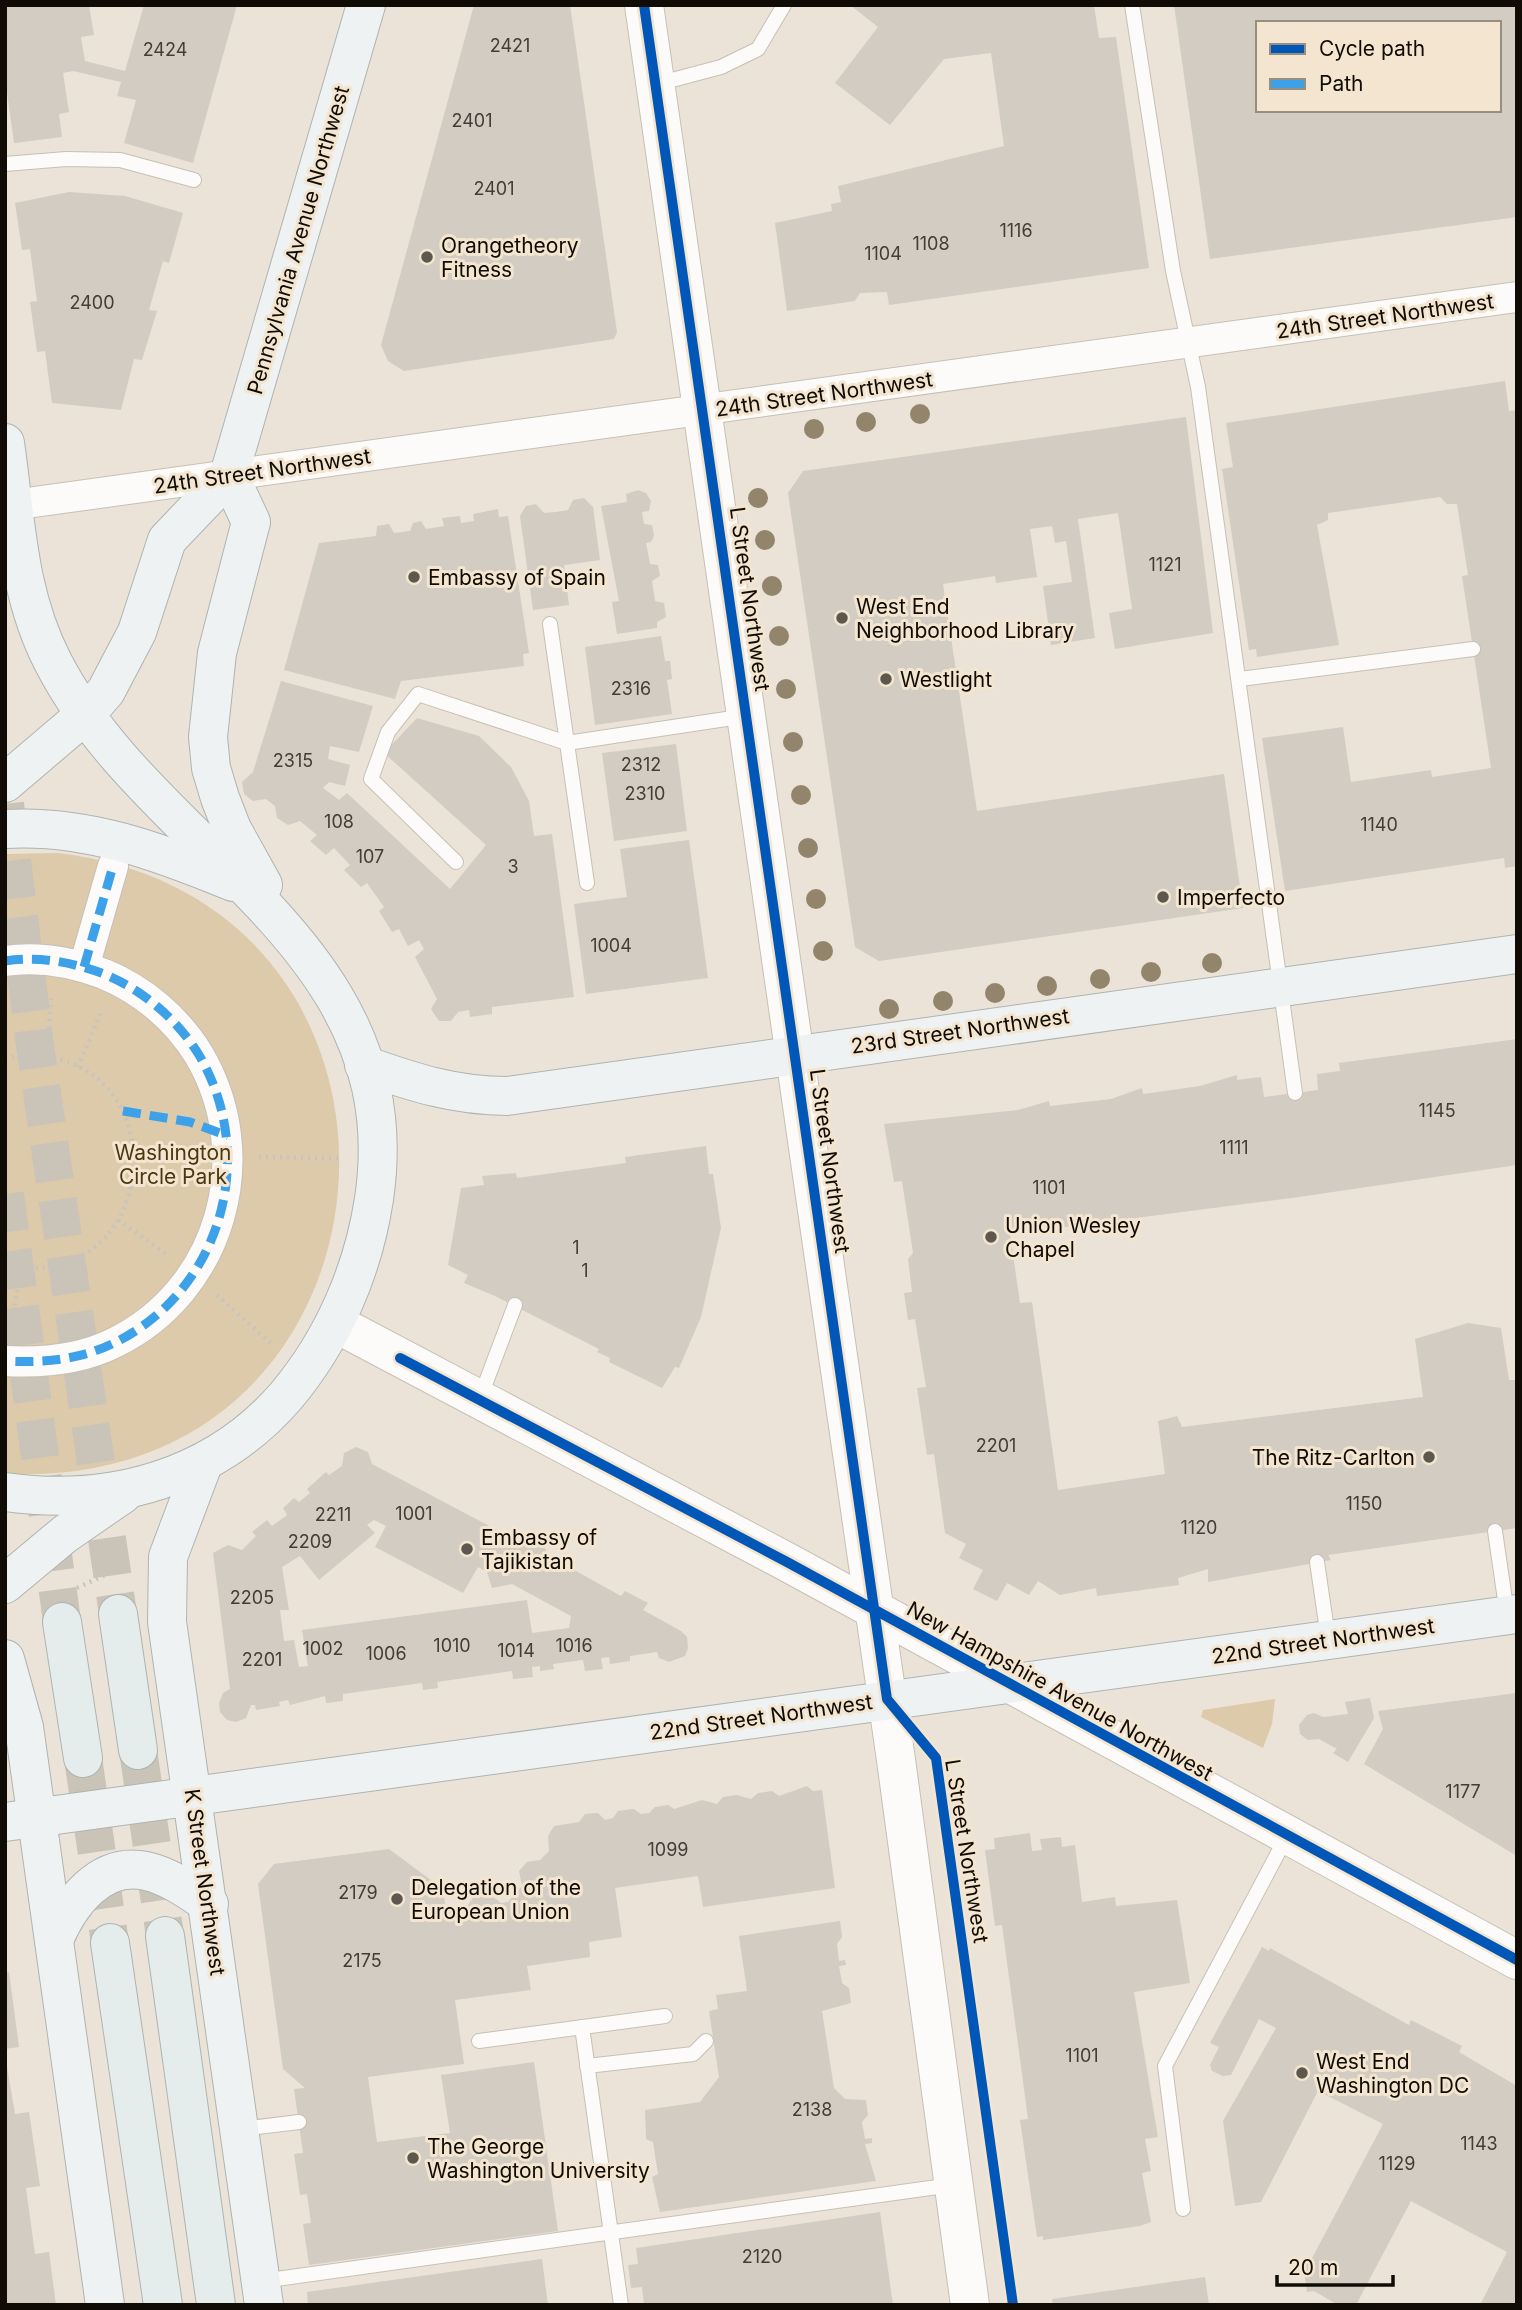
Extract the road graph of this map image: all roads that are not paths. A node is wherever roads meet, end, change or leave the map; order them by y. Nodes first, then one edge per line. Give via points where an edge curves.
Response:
1 (366, 5) edge
2 (644, 5) edge
3 (785, 5) edge
4 (1132, 5) edge
5 (656, 84) junction
6 (5, 163) edge
7 (194, 180) dead end
8 (1517, 297) edge
9 (1189, 344) junction
10 (703, 411) junction
11 (5, 443) edge
12 (229, 475) junction
13 (9, 505) edge
14 (550, 624) dead end
15 (1473, 649) dead end
16 (1240, 679) junction
17 (86, 714) junction
18 (747, 716) junction
19 (567, 743) junction
20 (5, 783) edge
21 (5, 829) edge
22 (456, 862) dead end
23 (113, 866) dead end
24 (587, 883) dead end
25 (248, 889) junction
26 (293, 935) junction
27 (1517, 954) edge
28 (5, 961) edge
29 (84, 967) junction
30 (1283, 986) junction
31 (795, 1054) junction
32 (364, 1065) junction
33 (1295, 1093) dead end
34 (515, 1306) dead end
35 (335, 1323) junction
36 (5, 1361) edge
37 (480, 1400) junction
38 (203, 1464) junction
39 (132, 1488) junction
40 (5, 1492) edge
41 (1495, 1531) dead end
42 (1317, 1562) dead end
43 (5, 1584) edge
44 (873, 1611) junction
45 (118, 1615) tunnel mouth
46 (1512, 1615) edge
47 (62, 1622) tunnel mouth
48 (1329, 1640) junction
49 (5, 1659) edge
50 (1005, 1683) junction
51 (887, 1699) junction
52 (138, 1750) tunnel mouth
53 (83, 1758) tunnel mouth
54 (193, 1795) junction
55 (21, 1819) edge
56 (1287, 1836) junction
57 (209, 1904) junction
58 (164, 1936) tunnel mouth
59 (54, 1940) junction
60 (110, 1943) tunnel mouth
61 (1517, 1959) edge
62 (665, 2016) dead end
63 (582, 2027) junction
64 (479, 2041) dead end
65 (706, 2041) dead end
66 (587, 2066) junction
67 (299, 2122) dead end
68 (240, 2129) junction
69 (953, 2185) junction
70 (1183, 2209) dead end
71 (611, 2233) junction
72 (262, 2293) edge
73 (105, 2305) edge
74 (163, 2305) edge
75 (216, 2305) edge
76 (621, 2305) edge
77 (970, 2305) edge

1 - 12 main road, Pennsylvania Avenue Northwest
2 - 5 main road, L Street Northwest
3 - 5 lane via 758,48 721,67
4 - 9 lane via 1173,271
5 - 10 main road, L Street Northwest
6 - 7 lane via 120,160
8 - 9 street, 24th Street Northwest
9 - 10 street, 24th Street Northwest
9 - 16 lane
10 - 12 street, 24th Street Northwest
10 - 18 main road, L Street Northwest
11 - 13 main road
12 - 13 street, 24th Street Northwest
12 - 17 main road, Pennsylvania Avenue Northwest via 167,540 125,660
12 - 26 main road via 251,522 217,653 208,737 211,768 232,829
13 - 17 main road via 38,629 53,664
14 - 19 lane
15 - 16 lane
16 - 30 lane
17 - 20 main road, Pennsylvania Avenue Northwest
17 - 25 main road via 132,773
18 - 19 lane
18 - 31 main road, L Street Northwest
19 - 22 lane via 418,694 388,732 371,779
19 - 24 lane
21 - 25 main road via 47,829 119,840
23 - 29 street
25 - 26 main road
26 - 32 main road via 339,1003
27 - 30 main road, 23rd Street Northwest
28 - 29 street via 54,960
29 - 36 street via 145,996 192,1043 221,1104 229,1157 226,1198 214,1238 194,1275 158,1315 136,1331 86,1354 46,1361
30 - 31 main road, 23rd Street Northwest
30 - 33 lane
31 - 32 main road, 23rd Street Northwest via 507,1096 437,1090
31 - 44 main road, L Street Northwest
32 - 35 main road via 376,1132 375,1192 369,1230
34 - 37 lane
35 - 37 main road, New Hampshire Avenue Northwest
35 - 38 main road via 306,1372 253,1427
37 - 44 main road, New Hampshire Avenue Northwest
38 - 39 main road
38 - 54 main road, K Street Northwest via 168,1557 165,1593
39 - 40 main road via 70,1497
39 - 43 main road via 65,1534
41 - 46 lane
42 - 48 lane
44 - 50 main road, New Hampshire Avenue Northwest
44 - 51 main road, L Street Northwest
45 - 52 highway
46 - 48 main road, 22nd Street Northwest
47 - 53 highway
48 - 50 main road, 22nd Street Northwest
49 - 55 main road via 24,1727
50 - 51 main road, 22nd Street Northwest
50 - 56 main road, New Hampshire Avenue Northwest
51 - 54 main road, 22nd Street Northwest
51 - 69 main road, L Street Northwest
54 - 55 main road, 22nd Street Northwest
54 - 57 main road, K Street Northwest
55 - 59 main road
56 - 61 main road, New Hampshire Avenue Northwest
56 - 70 lane via 1165,2066
57 - 59 main road via 145,1870 124,1871 85,1889 72,1903
57 - 68 main road, K Street Northwest
58 - 75 highway
59 - 73 main road
60 - 74 highway
62 - 63 lane
63 - 64 lane
63 - 66 lane
65 - 66 lane via 693,2054
66 - 71 lane
67 - 68 lane
68 - 72 main road, K Street Northwest
69 - 71 lane
69 - 77 main road, L Street Northwest
71 - 72 lane
71 - 76 lane

